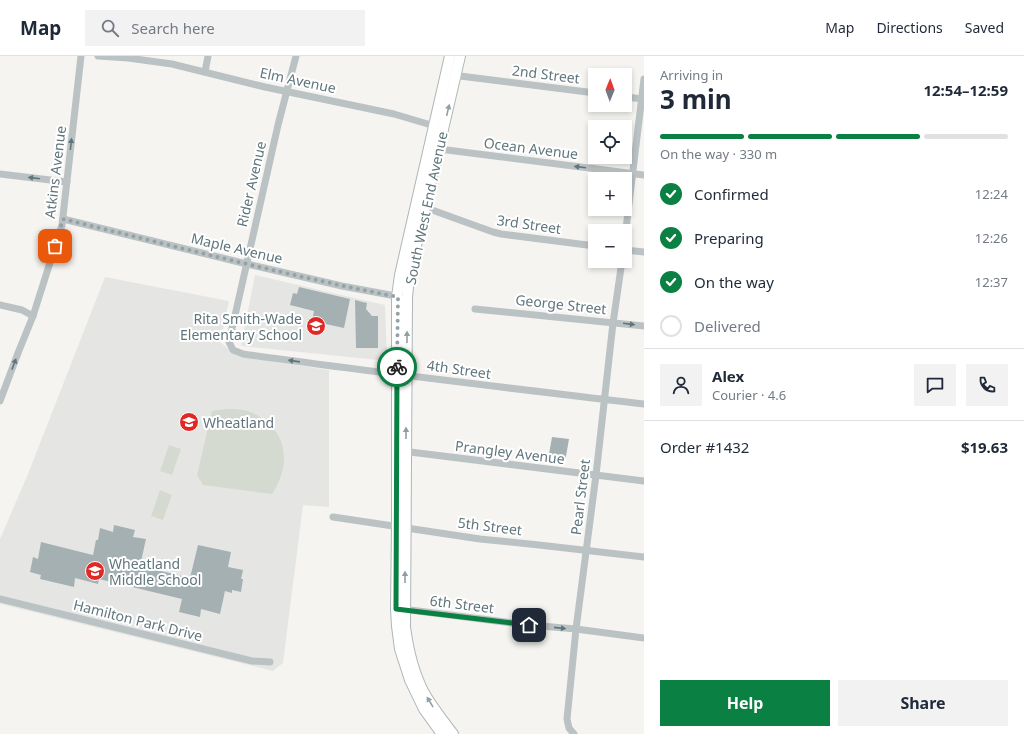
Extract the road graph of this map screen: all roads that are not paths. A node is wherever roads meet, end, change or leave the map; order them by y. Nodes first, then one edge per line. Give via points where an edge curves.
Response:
1 (81, 56) edge
2 (98, 56) edge
3 (208, 56) edge
4 (296, 56) edge
5 (450, 56) edge
6 (460, 56) edge
7 (205, 72) junction
8 (451, 75) junction
9 (644, 79) edge
10 (287, 91) junction
11 (588, 92) edge
12 (632, 98) edge
13 (643, 99) edge
14 (439, 127) junction
15 (439, 149) junction
16 (624, 172) edge
17 (632, 173) joint
18 (0, 174) edge
19 (644, 175) edge
20 (67, 182) junction
21 (421, 206) junction
22 (63, 219) junction
23 (588, 245) edge
24 (632, 251) edge
25 (644, 252) edge
26 (247, 264) junction
27 (621, 268) edge
28 (402, 298) junction
29 (0, 305) edge
30 (475, 309) dead end
31 (33, 316) junction
32 (613, 323) junction
33 (644, 326) edge
34 (230, 342) joint
35 (402, 375) junction
36 (605, 400) junction
37 (0, 401) edge
38 (644, 404) edge
39 (402, 451) junction
40 (596, 475) junction
41 (644, 481) edge
42 (333, 517) dead end
43 (401, 528) junction
44 (587, 550) junction
45 (644, 557) edge
46 (0, 599) edge
47 (401, 609) junction
48 (576, 629) junction
49 (644, 638) edge
50 (270, 662) dead end
51 (442, 734) edge
52 (453, 734) edge
53 (574, 734) edge

20 -> 1 street, Atkins Avenue
2 - 7 street, Elm Avenue via 164,63
3 - 7 street
4 - 10 street, Rider Avenue
5 - 8 main road, South West End Avenue
6 - 8 main road, South West End Avenue
7 - 10 street, Elm Avenue
8 - 11 street, 2nd Street
8 - 14 main road, South West End Avenue
9 - 13 street
10 - 14 street, Elm Avenue via 394,114
10 - 26 street, Rider Avenue
12 - 13 street
13 - 17 street
14 - 15 main road, South West End Avenue
14 - 21 main road, South West End Avenue
16 -> 15 street, Ocean Avenue
15 - 21 main road, South West End Avenue
17 - 19 street, Ocean Avenue
20 -> 18 street
20 - 22 street, Atkins Avenue
21 - 23 street, 3rd Street via 492,232
21 - 28 main road, South West End Avenue via 400,275
22 - 26 street, Maple Avenue
22 - 31 street, Atkins Avenue
24 - 25 street
26 - 28 street, Maple Avenue
26 - 34 street, Rider Avenue
27 - 32 street, Pearl Street
28 - 35 main road, South West End Avenue
29 - 31 street via 22,310
30 - 32 street, George Street
37 -> 31 street, Atkins Avenue
32 -> 33 street, George Street
32 - 36 street, Pearl Street
35 -> 34 street, 4th Street via 243,354 233,350
35 - 36 street, 4th Street
35 - 39 main road, South West End Avenue
36 - 38 street, 4th Street
36 - 40 street, Pearl Street
39 - 40 street, Prangley Avenue
39 - 43 main road, South West End Avenue
40 - 41 street, Prangley Avenue
40 - 44 street, Pearl Street
42 - 43 street, 5th Street
43 - 44 street, 5th Street
43 - 47 main road, South West End Avenue
44 - 45 street, 5th Street
44 - 48 street, Pearl Street
46 - 50 street, Hamilton Park Drive via 252,661
47 -> 48 street, 6th Street
47 - 51 main road, South West End Avenue via 400,649 410,680 424,709
52 -> 47 main road, South West End Avenue via 433,708 418,679
48 - 49 street, 6th Street
48 - 53 street, Pearl Street via 567,719

